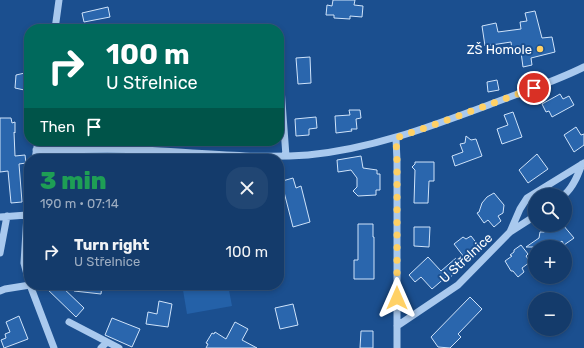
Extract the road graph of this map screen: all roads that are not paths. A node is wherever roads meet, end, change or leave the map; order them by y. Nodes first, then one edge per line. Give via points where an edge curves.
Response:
1 (59, 0) edge
2 (56, 24) edge
3 (584, 67) edge
4 (284, 129) edge
5 (396, 138) junction
6 (37, 146) edge
7 (36, 150) junction
8 (36, 154) edge
9 (196, 154) edge
10 (286, 156) joint
11 (583, 163) edge
12 (570, 188) edge
13 (24, 215) edge
14 (3, 217) edge
15 (528, 220) edge
16 (510, 232) junction
17 (0, 253) edge
18 (24, 285) edge
19 (32, 290) edge
20 (0, 291) edge
21 (69, 322) dead end
22 (397, 326) junction
23 (107, 342) junction
24 (54, 348) edge
25 (101, 348) edge
26 (119, 348) edge
27 (397, 348) edge

1 - 2 street
3 - 5 street via 476,110
4 - 10 street
5 - 10 street via 348,149
5 - 22 street
6 - 7 street
7 - 8 street
7 - 9 street via 144,150
11 - 12 street, U Střelnice
11 - 16 street, U Střelnice via 527,198
13 - 14 street
14 - 17 street
15 - 16 street, U Střelnice
16 - 22 street, U Střelnice via 458,284
18 - 20 street
19 - 24 street
21 - 23 street
22 - 27 street
23 - 25 street
23 - 26 street

